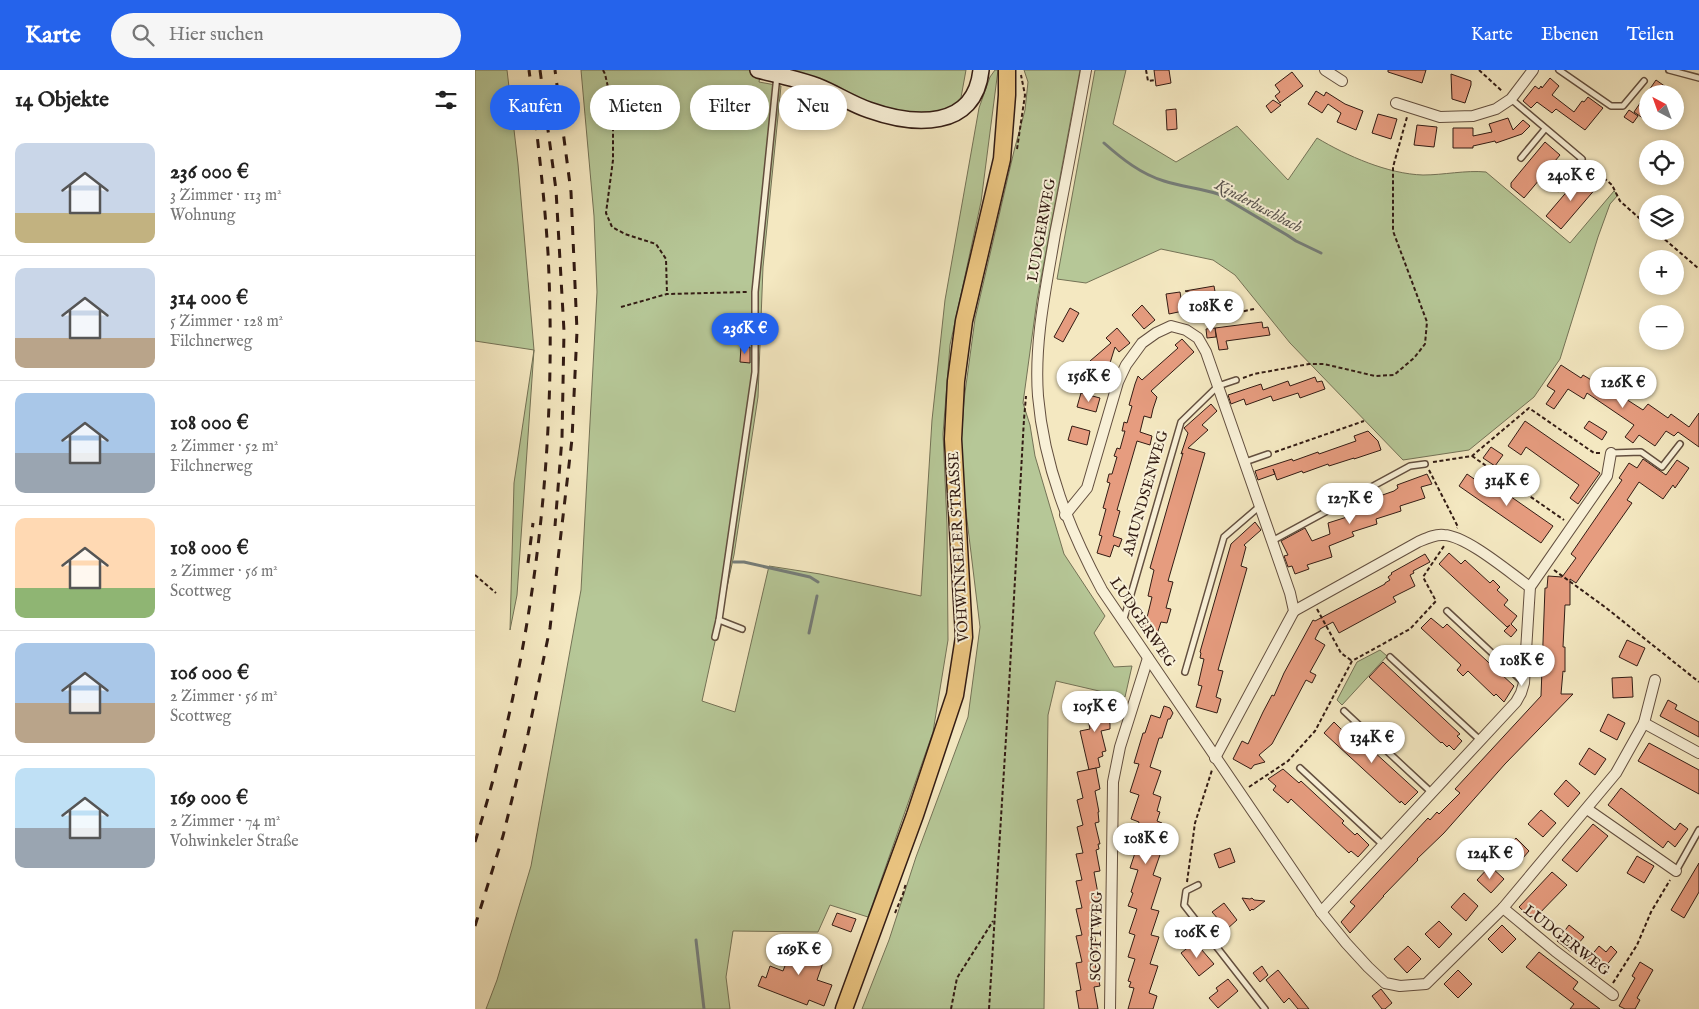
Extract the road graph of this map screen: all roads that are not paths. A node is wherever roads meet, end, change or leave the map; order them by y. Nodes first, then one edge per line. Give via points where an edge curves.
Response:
1 (758, 70) edge
2 (981, 70) edge
3 (1007, 70) edge
4 (1086, 70) edge
5 (1325, 70) edge
6 (1533, 70) edge
7 (1559, 70) edge
8 (1669, 70) edge
9 (777, 75) junction
10 (1699, 78) edge
11 (1342, 81) dead end
12 (1645, 81) dead end
13 (1511, 98) junction
14 (1396, 103) dead end
15 (1545, 129) junction
16 (1521, 158) dead end
17 (1559, 188) dead end
18 (1236, 380) road end
19 (1219, 386) junction
20 (1679, 444) dead end
21 (1611, 453) joint
22 (1268, 454) road end
23 (1245, 462) junction
24 (1425, 464) road end
25 (1260, 505) junction
26 (1065, 515) junction
27 (1273, 541) junction
28 (1530, 587) junction
29 (1294, 611) junction
30 (1447, 611) dead end
31 (719, 620) junction
32 (1123, 622) junction
33 (741, 629) dead end
34 (715, 637) dead end
35 (1390, 657) dead end
36 (1148, 658) junction
37 (1185, 672) dead end
38 (1655, 680) dead end
39 (1524, 683) junction
40 (1344, 711) dead end
41 (1644, 723) junction
42 (1480, 740) junction
43 (1699, 753) edge
44 (1215, 758) junction
45 (1300, 768) dead end
46 (1431, 793) junction
47 (1587, 809) junction
48 (1699, 830) edge
49 (1383, 845) junction
50 (1676, 871) joint
51 (1198, 885) dead end
52 (1503, 908) junction
53 (1321, 912) junction
54 (1610, 993) road end
55 (844, 1009) edge
56 (1110, 1009) edge
57 (1265, 1009) edge

1 - 9 street
2 - 9 street via 980,82 969,104 937,120 912,120 869,110 817,86
3 - 55 main road, VOHWINKELER STRASSE via 1002,159 964,321 956,381 953,439 964,637 955,695
4 - 26 street, LUDGERWEG via 1041,313 1038,366 1041,422 1049,465
5 - 11 street
6 - 13 street
7 - 12 lane via 1611,106 1623,106
8 - 10 lane
9 - 31 lane via 755,292 755,372
13 - 14 street via 1496,108 1473,116 1440,117
13 - 15 lane
15 - 16 lane
15 - 17 lane via 1583,160
18 - 19 lane, AMUNDSENWEG
19 - 23 street
19 - 26 street via 1197,338 1186,330 1171,326 1155,332 1142,343 1126,365 1087,488
19 - 32 lane, AMUNDSENWEG via 1181,422
20 - 21 lane via 1662,467 1641,452
21 - 28 street via 1607,476
22 - 23 lane
23 - 25 street
24 - 27 lane via 1410,466
25 - 27 street
25 - 37 lane via 1224,537
26 - 32 street, LUDGERWEG via 1101,590
27 - 29 street
28 - 29 street via 1470,545 1451,536 1433,536
28 - 39 street
29 - 44 street
30 - 39 lane
31 - 33 lane
31 - 34 lane
32 - 36 street, LUDGERWEG
35 - 42 lane
36 - 44 street, LUDGERWEG
36 - 56 street, SCOTTWEG via 1120,747 1113,782
38 - 41 street, LUDGERWEG
39 - 42 street via 1516,702
40 - 46 lane
41 - 43 street
41 - 47 street, LUDGERWEG via 1616,773
42 - 46 street
44 - 53 street, LUDGERWEG
45 - 49 lane
46 - 49 street
47 - 50 street
47 - 52 street, LUDGERWEG
48 - 50 lane
49 - 53 street
51 - 57 lane via 1186,891 1184,905
52 - 53 street, LUDGERWEG via 1426,984 1400,986 1385,983
52 - 54 street, LUDGERWEG

